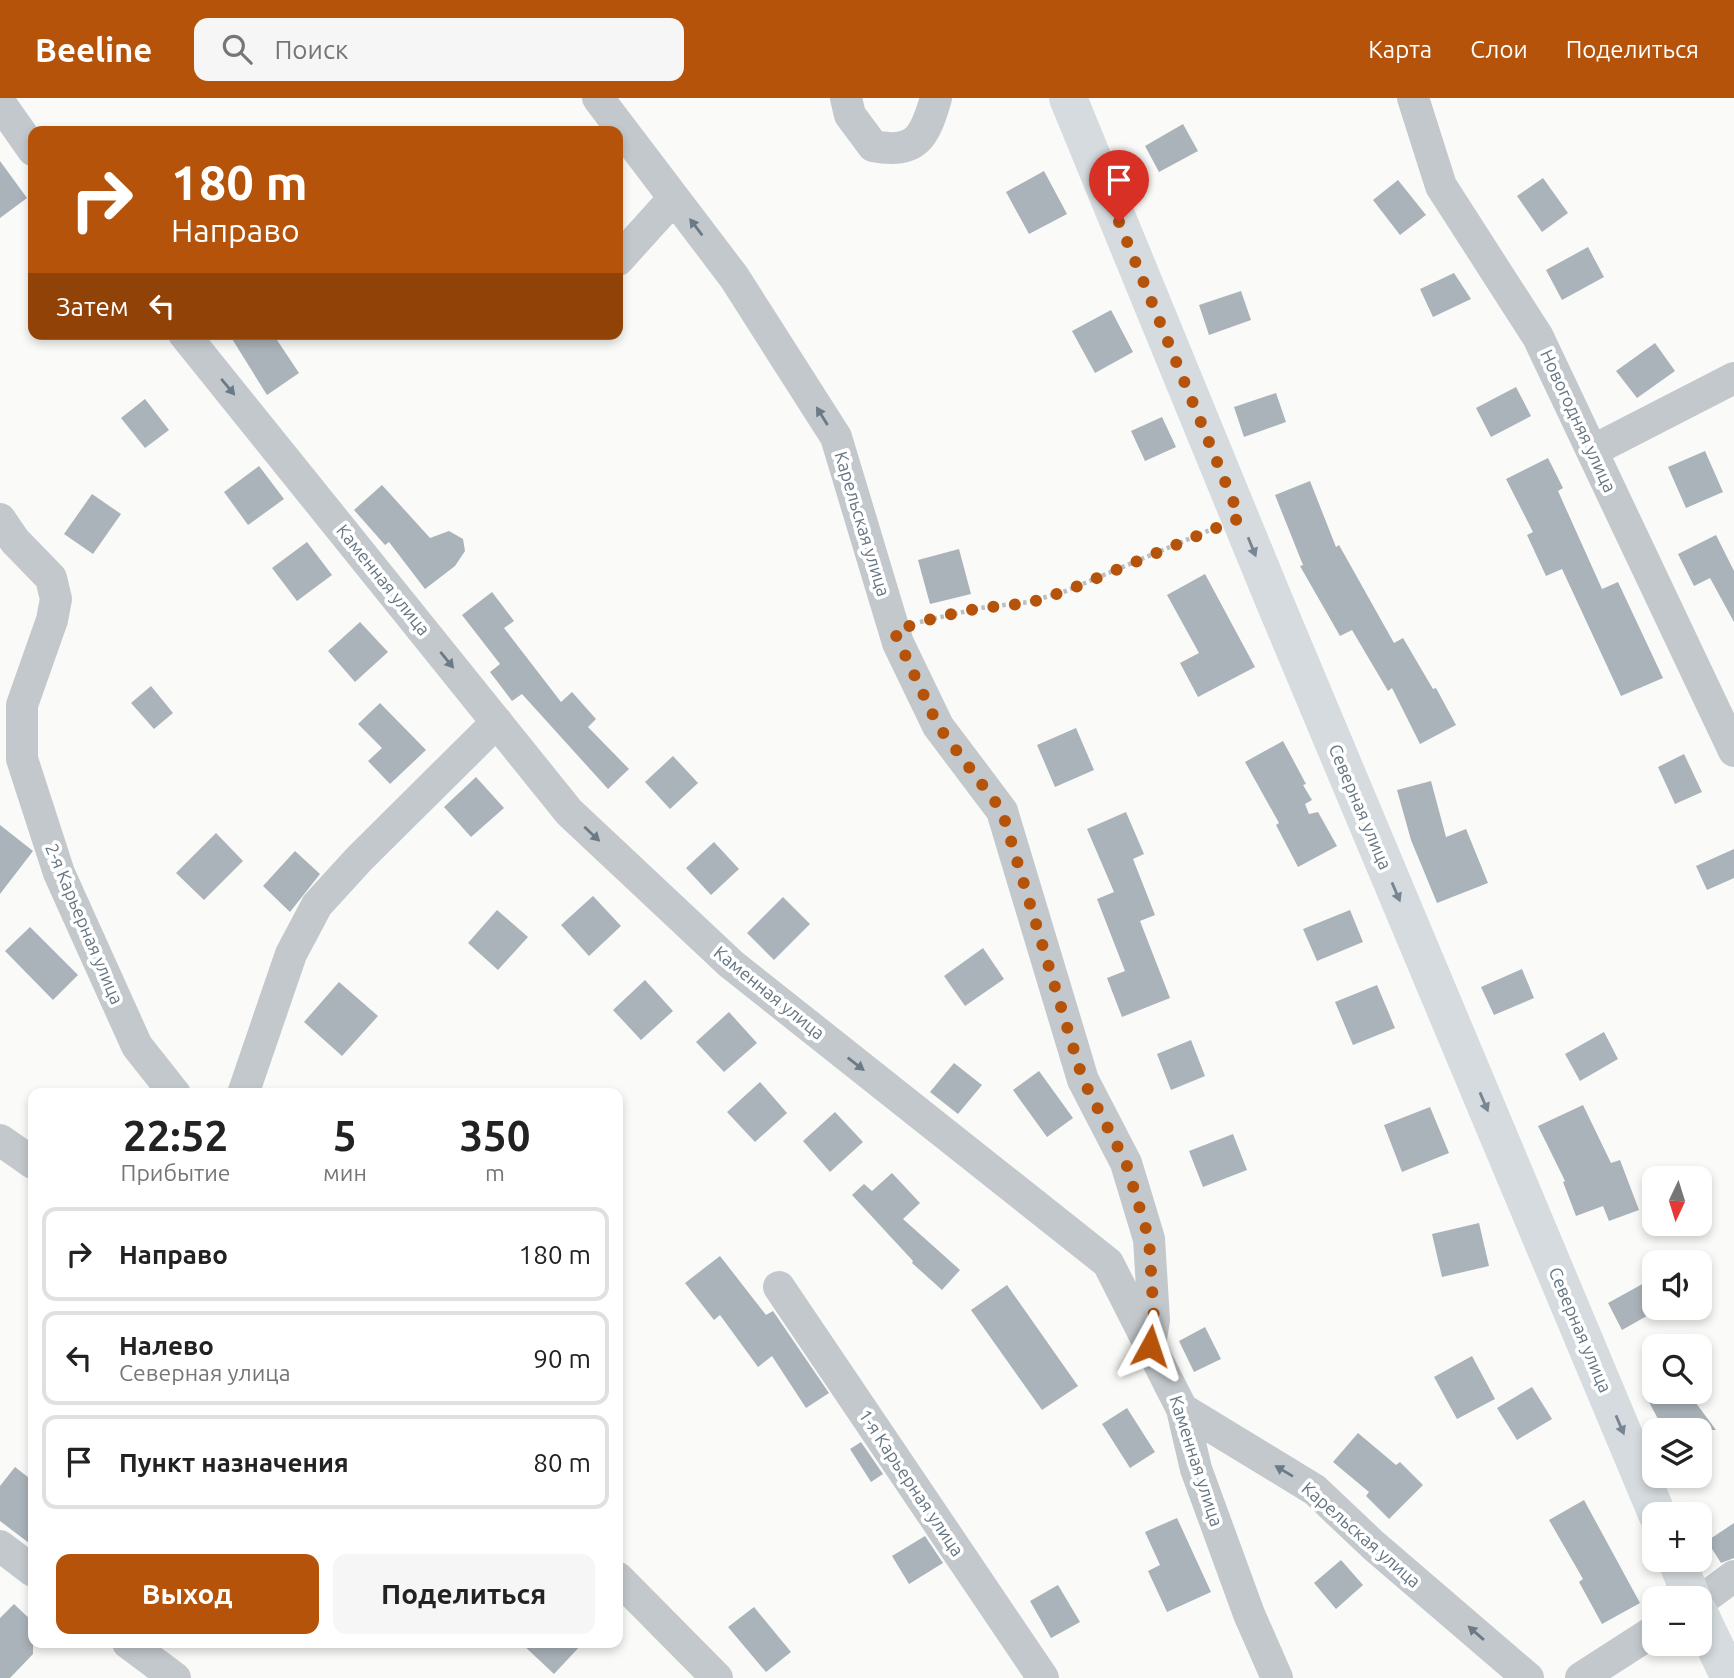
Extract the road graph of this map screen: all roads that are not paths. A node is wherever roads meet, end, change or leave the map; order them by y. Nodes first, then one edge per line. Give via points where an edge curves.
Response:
1 (598, 98) edge
2 (846, 98) edge
3 (936, 98) edge
4 (1068, 98) edge
5 (1413, 98) edge
6 (0, 103) edge
7 (619, 126) edge
8 (623, 131) edge
9 (28, 143) edge
10 (674, 198) junction
11 (623, 254) edge
12 (189, 340) edge
13 (1734, 378) edge
14 (1592, 451) junction
15 (0, 519) edge
16 (497, 722) junction
17 (1734, 751) edge
18 (170, 1088) edge
19 (245, 1088) edge
20 (0, 1140) edge
21 (28, 1160) edge
22 (779, 1287) dead end
23 (1150, 1346) junction
24 (1182, 1409) junction
25 (1652, 1502) edge
26 (0, 1546) edge
27 (28, 1567) edge
28 (1734, 1576) edge
29 (623, 1583) edge
30 (1712, 1592) edge
31 (1642, 1639) edge
32 (1712, 1640) edge
33 (135, 1648) edge
34 (175, 1678) edge
35 (717, 1678) edge
36 (1043, 1678) edge
37 (1277, 1678) edge
38 (1528, 1678) edge
39 (1581, 1678) edge
40 (1730, 1678) edge

1 - 7 street, Карельская улица
2 - 3 street via 850,115 873,146 890,150 910,145 927,130
4 -> 25 main road, Северная улица
5 - 14 street, Новогодняя улица via 1441,186 1538,337
6 - 9 street
8 - 10 street, Карельская улица
10 - 11 street
23 -> 10 street, Карельская улица via 1154,1320 1149,1239 1126,1163 1083,1080 1002,811 938,726 894,631 836,437 734,277
12 -> 16 street, Каменная улица
13 - 14 street
14 - 17 street, Новогодняя улица
15 - 18 street, 2-я Карьерная улица via 51,578 56,599 22,705 22,759 59,873 137,1046
16 - 19 street via 317,905 291,954
16 -> 23 street, Каменная улица via 569,812 731,964 1108,1263
20 - 21 street
22 - 36 street, 1-я Карьерная улица
23 - 24 street, Каменная улица
24 - 37 street, Каменная улица via 1196,1469
38 -> 24 street, Карельская улица via 1315,1490
26 - 27 street
28 - 30 street
29 - 35 street
31 - 39 street
32 - 40 main road
33 - 34 street

